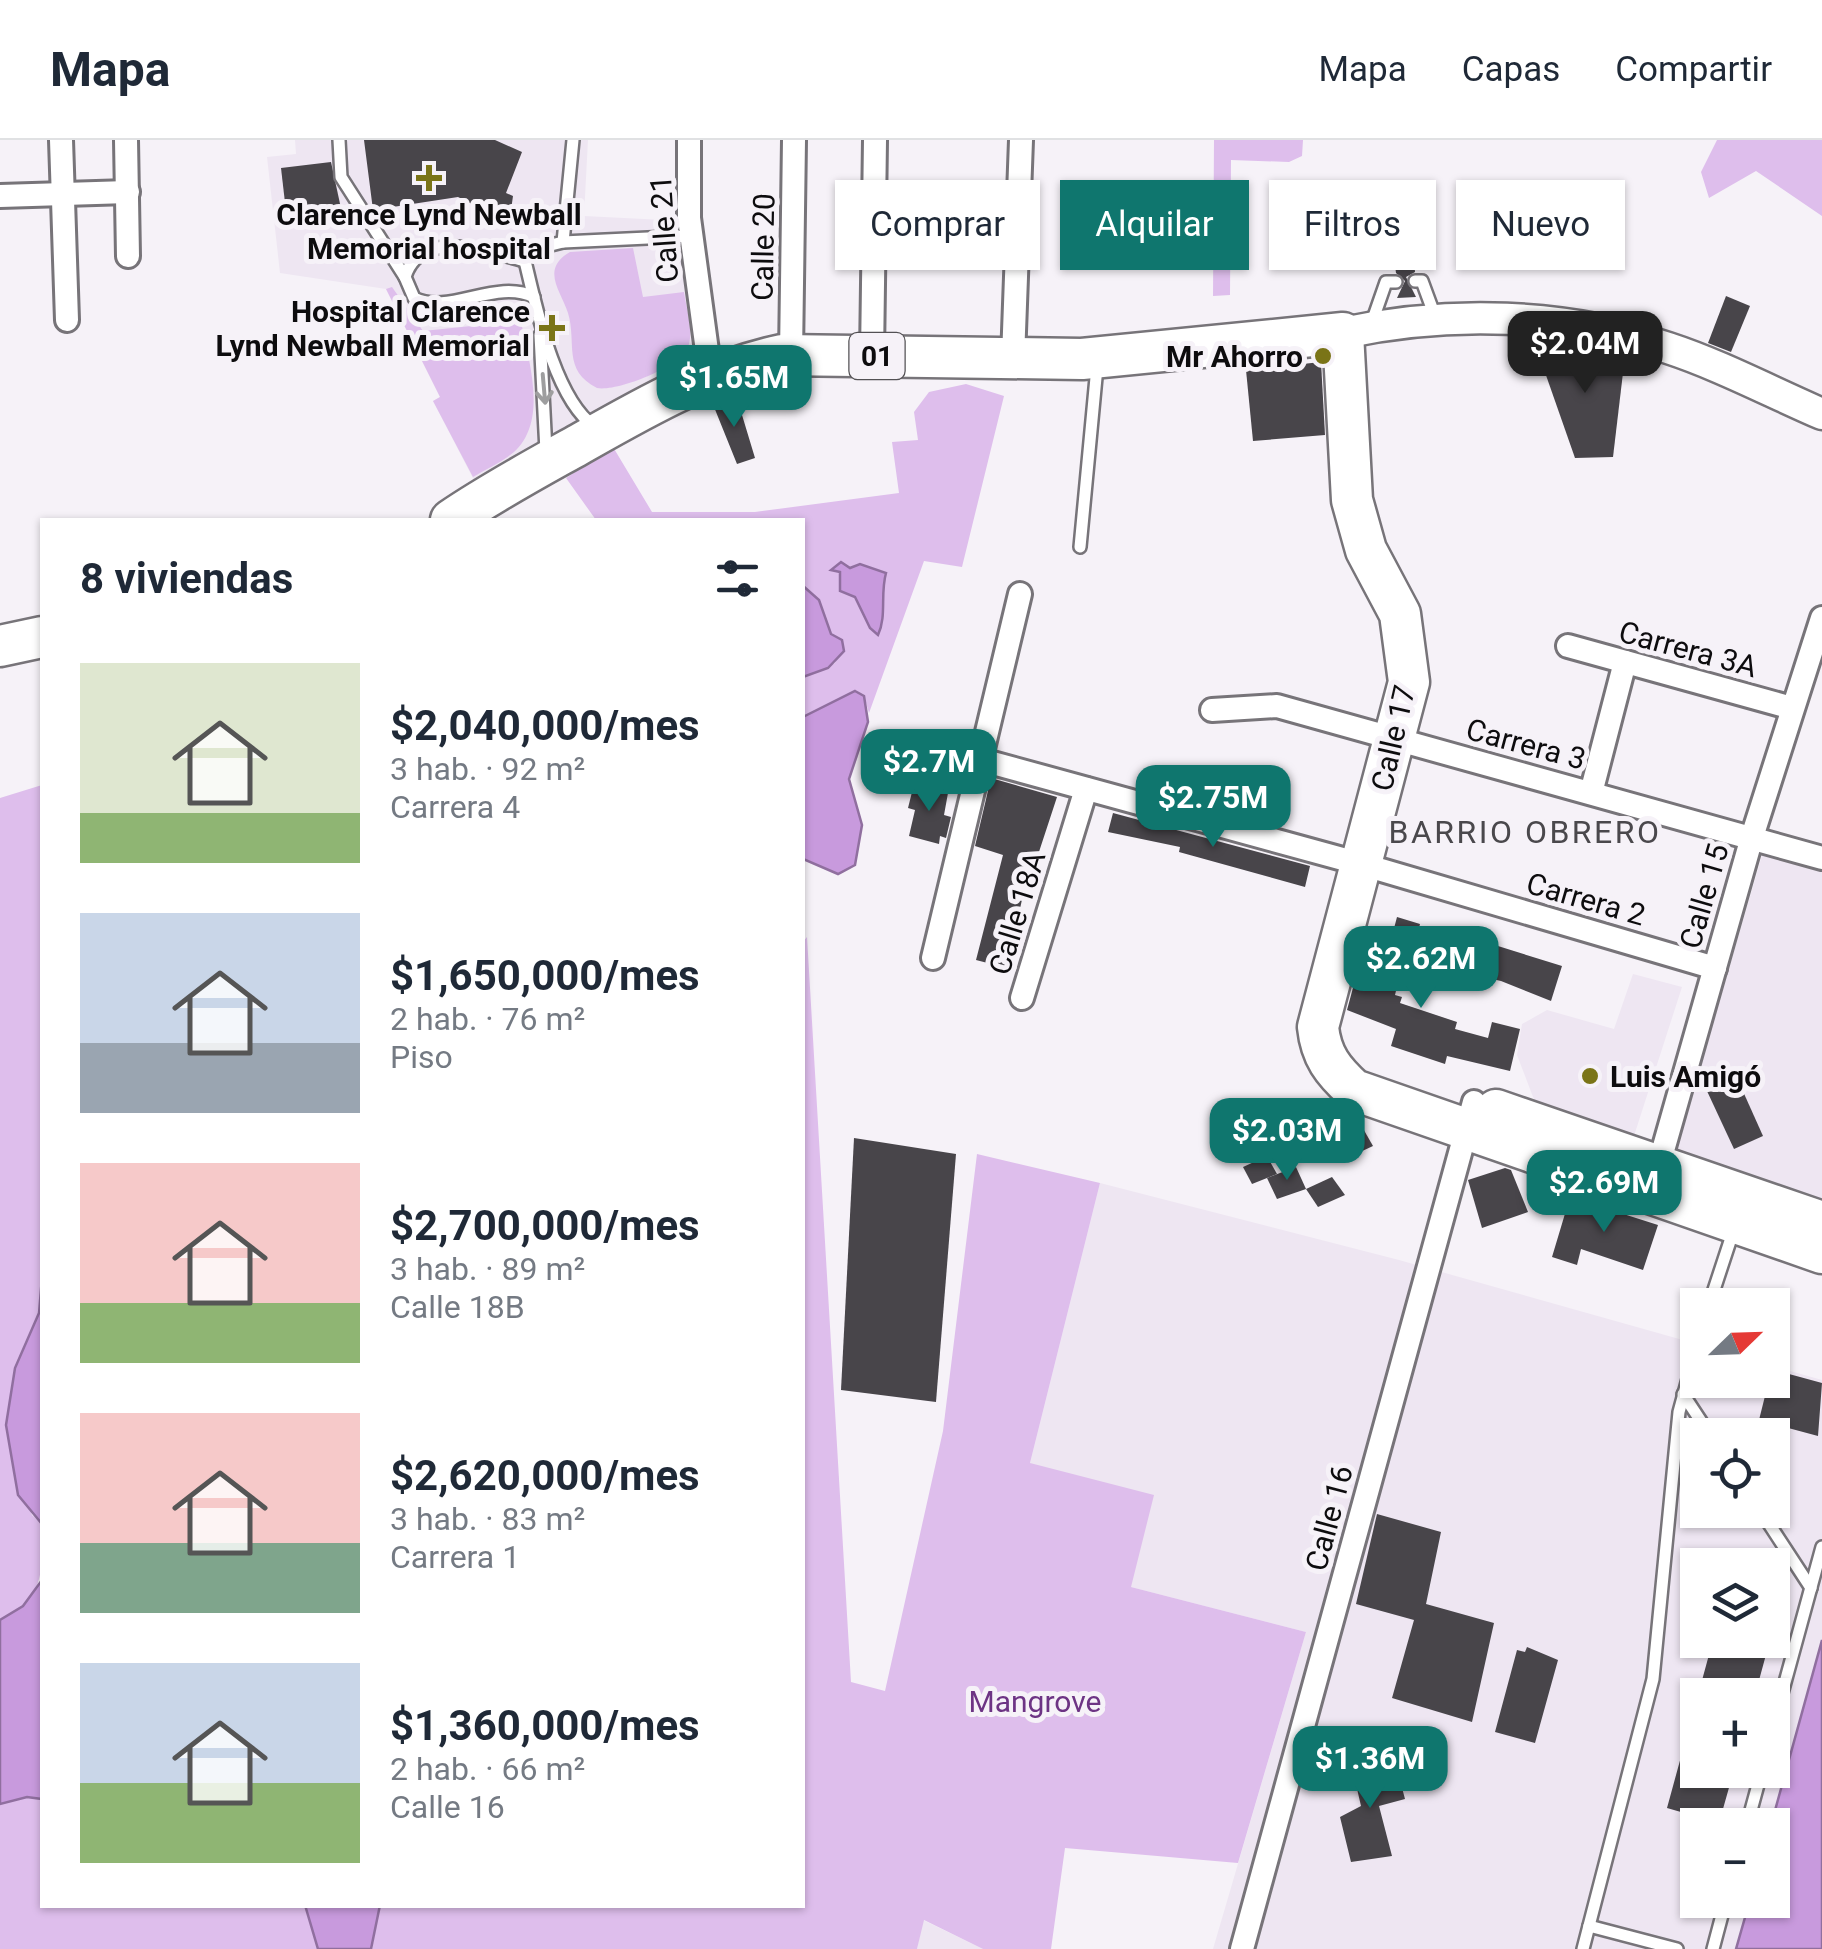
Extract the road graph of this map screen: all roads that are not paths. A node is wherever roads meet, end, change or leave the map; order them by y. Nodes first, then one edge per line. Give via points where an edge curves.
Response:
1 (61, 140) edge
2 (126, 140) edge
3 (339, 140) edge
4 (573, 140) edge
5 (689, 140) edge
6 (794, 140) edge
7 (875, 140) edge
8 (1021, 140) edge
9 (63, 192) junction
10 (128, 192) junction
11 (0, 196) edge
12 (690, 236) junction
13 (563, 242) junction
14 (128, 256) dead end
15 (525, 261) junction
16 (405, 277) junction
17 (1415, 281) dead end
18 (1396, 282) dead end
19 (534, 297) junction
20 (538, 316) junction
21 (1436, 319) junction
22 (67, 320) dead end
23 (1357, 330) junction
24 (791, 355) junction
25 (872, 356) junction
26 (1098, 357) junction
27 (1013, 358) junction
28 (710, 373) junction
29 (1822, 414) edge
30 (601, 432) junction
31 (544, 463) junction
32 (455, 518) edge
33 (1080, 547) dead end
34 (1020, 594) dead end
35 (1822, 618) edge
36 (40, 637) edge
37 (0, 646) edge
38 (1568, 646) dead end
39 (1625, 662) junction
40 (1792, 708) junction
41 (1212, 710) dead end
42 (1396, 740) junction
43 (978, 760) junction
44 (1086, 789) junction
45 (1591, 794) junction
46 (1752, 836) junction
47 (1822, 858) edge
48 (1361, 864) junction
49 (932, 958) dead end
50 (1715, 968) junction
51 (1022, 998) dead end
52 (1470, 1115) junction
53 (1655, 1179) junction
54 (1741, 1209) junction
55 (1822, 1222) edge
56 (1822, 1253) edge
57 (1715, 1288) edge
58 (1683, 1398) edge
59 (1772, 1528) edge
60 (1822, 1548) edge
61 (1811, 1588) junction
62 (1786, 1678) edge
63 (1721, 1918) edge
64 (1590, 1926) junction
65 (1242, 1949) edge
66 (1584, 1949) edge
67 (1677, 1949) edge
68 (1713, 1949) edge

1 - 9 street
2 - 10 street
3 - 16 lane via 341,177
4 - 13 lane
5 - 12 street, Calle 21
6 - 24 street, Calle 20
7 - 25 street
8 - 27 street
9 - 10 street
9 - 11 street
9 - 22 street
10 - 14 street
12 - 13 lane
12 - 28 street, Calle 21
13 - 15 lane via 535,249
15 - 16 lane via 474,248 431,248 414,258
15 - 19 lane
16 - 19 lane via 414,298 427,303 500,291
17 - 21 lane via 1422,281
18 - 23 lane via 1386,282
19 - 20 lane
20 - 30 lane via 578,412
20 -> 31 lane via 548,436
21 - 23 street
21 - 29 street via 1526,320 1630,337
23 - 26 highway, 01
23 - 42 highway, Calle 17 via 1352,500 1366,550 1400,614 1408,650 1409,682
24 - 25 highway, 01
24 - 28 highway, 01
25 - 27 highway, 01
26 - 27 highway, 01
26 - 33 lane
28 - 30 highway, 01
30 - 31 highway, 01
31 - 32 highway, 01
34 - 43 street
35 - 40 street, Calle 15
36 - 37 highway
38 - 39 street, Carrera 3A
39 - 40 street, Carrera 3A
39 - 45 street
40 - 46 street, Calle 15
41 - 42 street, Carrera 3 via 1277,706
42 - 45 street, Carrera 3
42 - 48 highway, Calle 17
43 - 44 street, Carrera 2
43 - 49 street
44 - 48 street, Carrera 2
44 - 51 street, Calle 18A
45 - 46 street, Carrera 3
46 - 47 street, Carrera 3
46 - 50 street, Calle 15
48 - 50 street, Carrera 2
48 - 52 highway, Calle 17 via 1318,1028 1323,1054 1354,1090
50 - 53 street, Calle 15
52 - 53 highway
52 - 65 street, Calle 16
53 - 54 highway
54 - 55 highway
54 - 56 highway
54 - 57 lane
58 - 64 lane via 1653,1678
59 - 61 lane
60 - 61 lane
61 - 62 lane
63 - 68 lane
64 - 66 lane
64 - 67 lane

